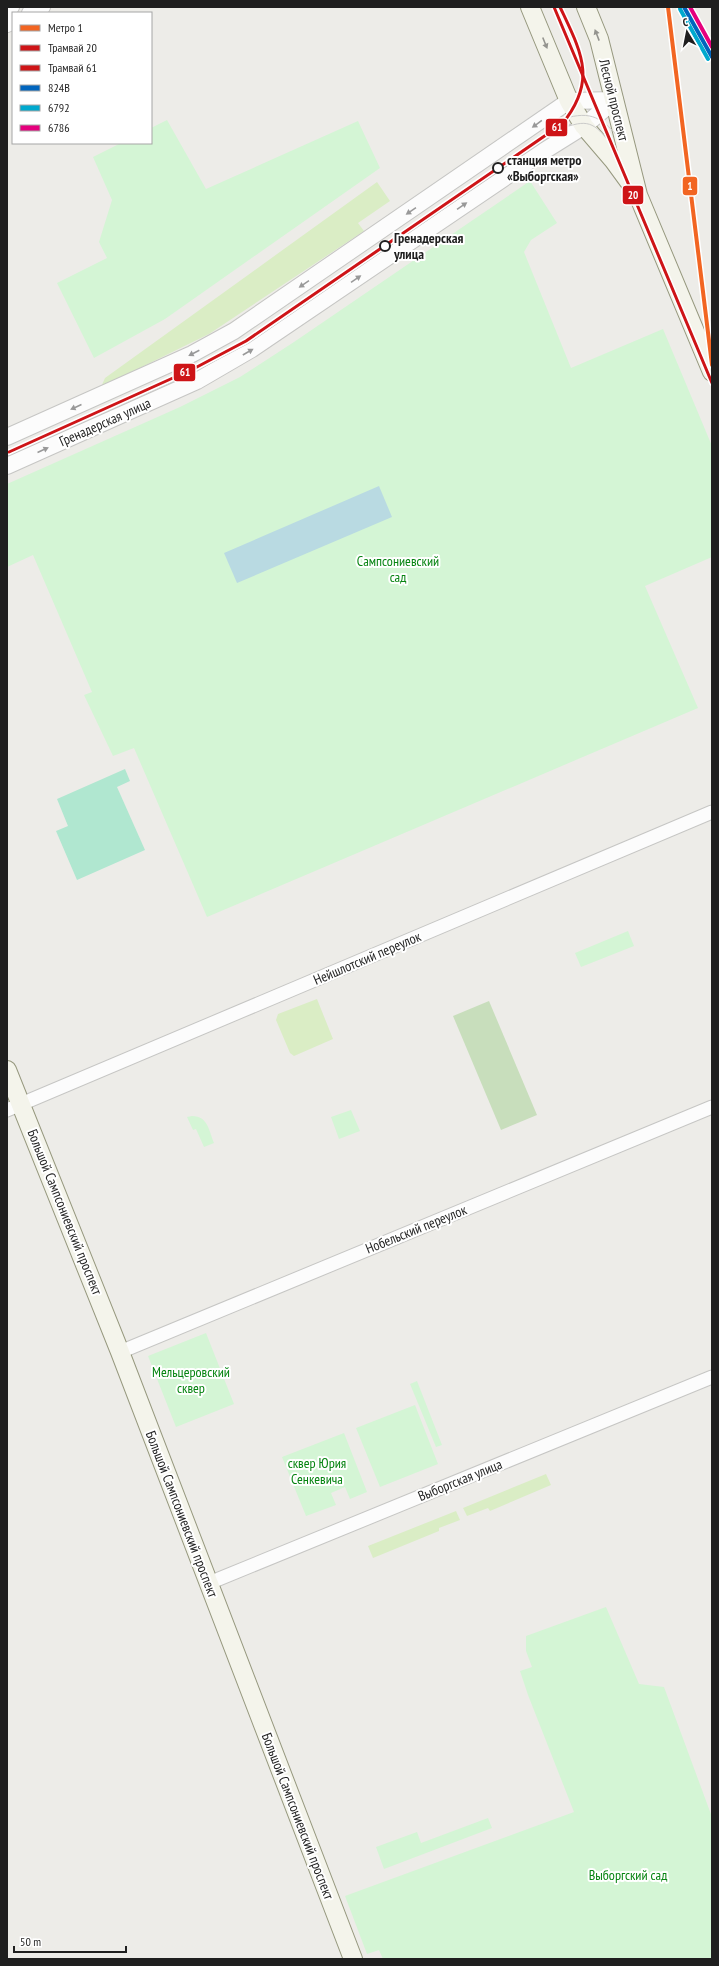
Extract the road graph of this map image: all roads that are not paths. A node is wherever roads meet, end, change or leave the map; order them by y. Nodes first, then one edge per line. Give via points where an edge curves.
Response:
1 (11, 7) edge
2 (42, 7) edge
3 (530, 7) edge
4 (586, 7) edge
5 (7, 9) edge
6 (32, 12) edge
7 (615, 100) junction
8 (569, 101) junction
9 (584, 126) junction
10 (638, 195) junction
11 (712, 372) edge
12 (7, 437) edge
13 (7, 466) edge
14 (712, 812) edge
15 (7, 1070) edge
16 (14, 1107) edge
17 (712, 1107) edge
18 (120, 1352) junction
19 (712, 1376) edge
20 (209, 1584) junction
21 (352, 1959) edge

1 - 5 street
2 - 6 street
3 -> 8 main road, Лесной проспект
7 -> 4 main road, Лесной проспект via 599,39
7 - 8 street
7 - 9 street, Гренадерская улица
7 - 10 main road, Лесной проспект
8 - 9 main road, Лесной проспект
8 -> 12 street, Гренадерская улица via 234,331 192,354
9 - 10 main road, Лесной проспект via 614,161
13 -> 9 street, Гренадерская улица via 197,380 252,349 531,159
10 - 11 main road, Лесной проспект
14 - 16 street, Нейшлотский переулок
15 - 16 main road, Большой Сампсониевский проспект
16 - 18 main road, Большой Сампсониевский проспект
17 - 18 street, Нобельский переулок
18 - 20 main road, Большой Сампсониевский проспект
19 - 20 street, Выборгская улица
20 - 21 main road, Большой Сампсониевский проспект

